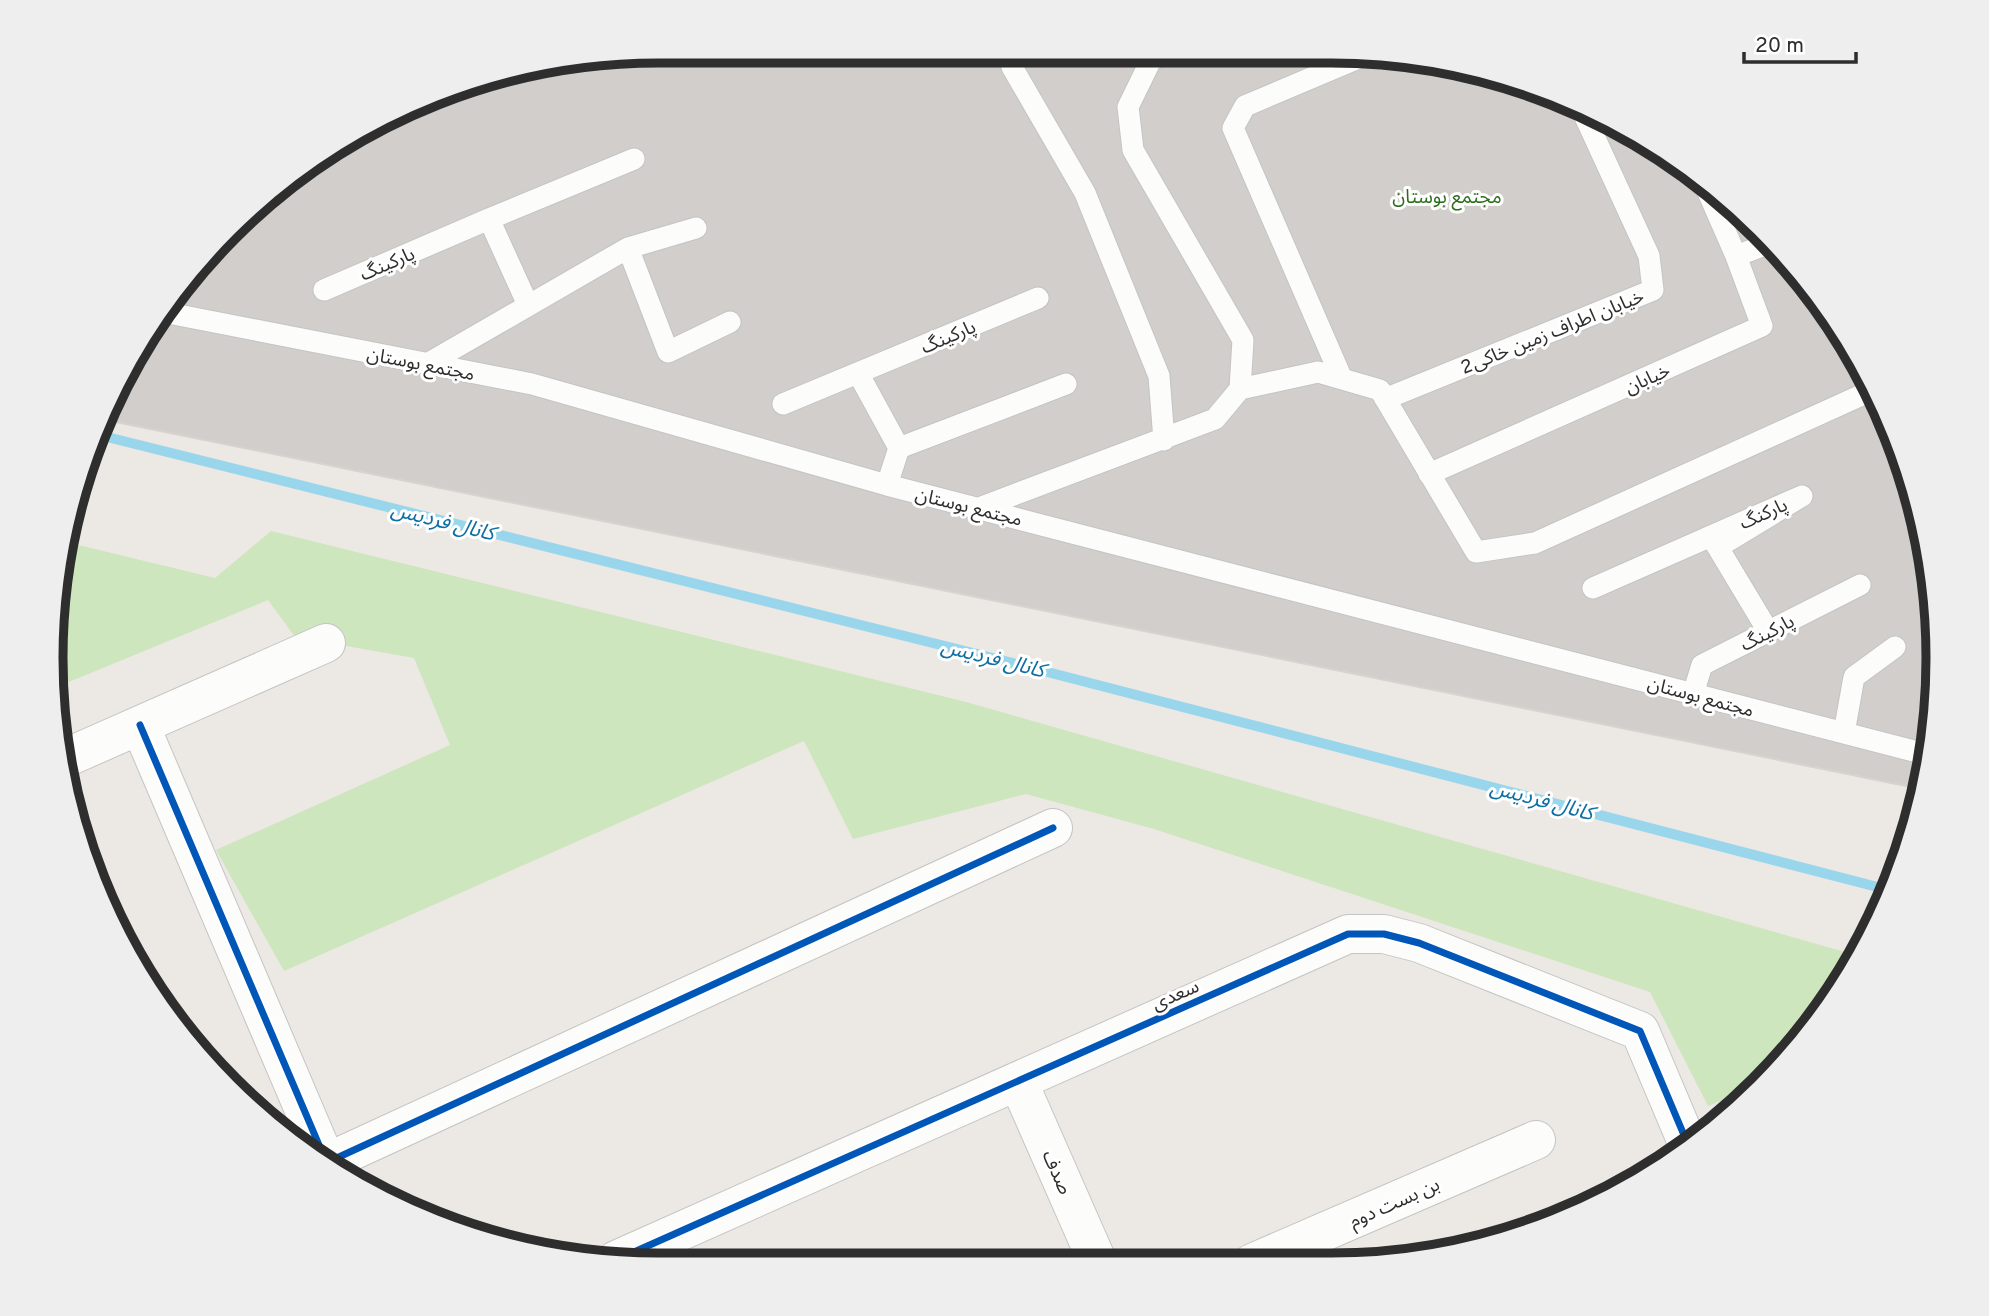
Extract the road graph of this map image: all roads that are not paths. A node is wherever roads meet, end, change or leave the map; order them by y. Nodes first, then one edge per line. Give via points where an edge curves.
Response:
1 (1012, 63) edge
2 (1150, 63) edge
3 (1346, 63) edge
4 (1587, 121) edge
5 (634, 159) dead end
6 (1712, 202) edge
7 (489, 219) junction
8 (696, 228) dead end
9 (1761, 247) edge
10 (628, 248) junction
11 (1736, 256) junction
12 (324, 290) dead end
13 (1038, 298) dead end
14 (528, 305) junction
15 (172, 315) edge
16 (730, 322) dead end
17 (427, 364) junction
18 (858, 373) junction
19 (1342, 379) junction
20 (1066, 384) dead end
21 (1240, 389) junction
22 (1864, 394) edge
23 (1385, 399) junction
24 (783, 404) dead end
25 (1164, 440) junction
26 (899, 448) junction
27 (1429, 474) junction
28 (887, 485) junction
29 (979, 508) junction
30 (1860, 585) dead end
31 (1593, 588) dead end
32 (1768, 631) junction
33 (326, 643) dead end
34 (1895, 648) dead end
35 (1693, 694) junction
36 (140, 725) junction
37 (1844, 733) junction
38 (1918, 752) edge
39 (71, 756) edge
40 (1053, 828) dead end
41 (1018, 1081) junction
42 (1684, 1136) edge
43 (1536, 1140) dead end
44 (321, 1148) edge
45 (334, 1157) edge
46 (633, 1252) edge
47 (1094, 1253) edge
48 (1275, 1253) edge

1 - 25 lane via 1085,193 1159,376
2 - 21 lane via 1128,107 1133,150 1243,340
3 - 19 lane via 1245,106 1233,128
4 - 23 lane, خیابان اطراف زمین خاکی2 via 1649,256 1653,290
5 - 7 lane, پارکینگ
6 - 11 lane
7 - 12 lane, پارکینگ
7 - 14 lane
8 - 10 lane
9 - 11 lane
10 - 14 lane
10 - 16 lane via 668,352
11 - 27 lane, خیابان via 1762,326
13 - 18 lane, پارکینگ
14 - 17 lane
15 - 17 lane, مجتمع بوستان
17 - 28 lane, مجتمع بوستان via 533,384
18 - 24 lane, پارکینگ
18 - 26 lane
19 - 21 lane via 1318,372
19 - 23 lane via 1380,390
20 - 26 lane
21 - 25 lane via 1216,419
22 - 27 lane via 1535,543 1476,552
23 - 27 lane
25 - 29 lane
26 - 28 lane
28 - 29 lane, مجتمع بوستان
29 - 35 lane, مجتمع بوستان
30 - 32 lane, پارکینگ
31 - 32 lane via 1715,542
32 - 35 lane, پارکینگ via 1702,665
33 - 36 street
34 - 37 lane via 1854,677
35 - 37 lane, مجتمع بوستان
36 - 39 street
36 - 44 street
37 - 38 lane, مجتمع بوستان
40 - 45 street
41 - 42 street, سعدی via 1348,934 1384,934 1640,1031
41 - 46 street, سعدی
41 - 47 street, صدف
43 - 48 street, بن بست دوم

